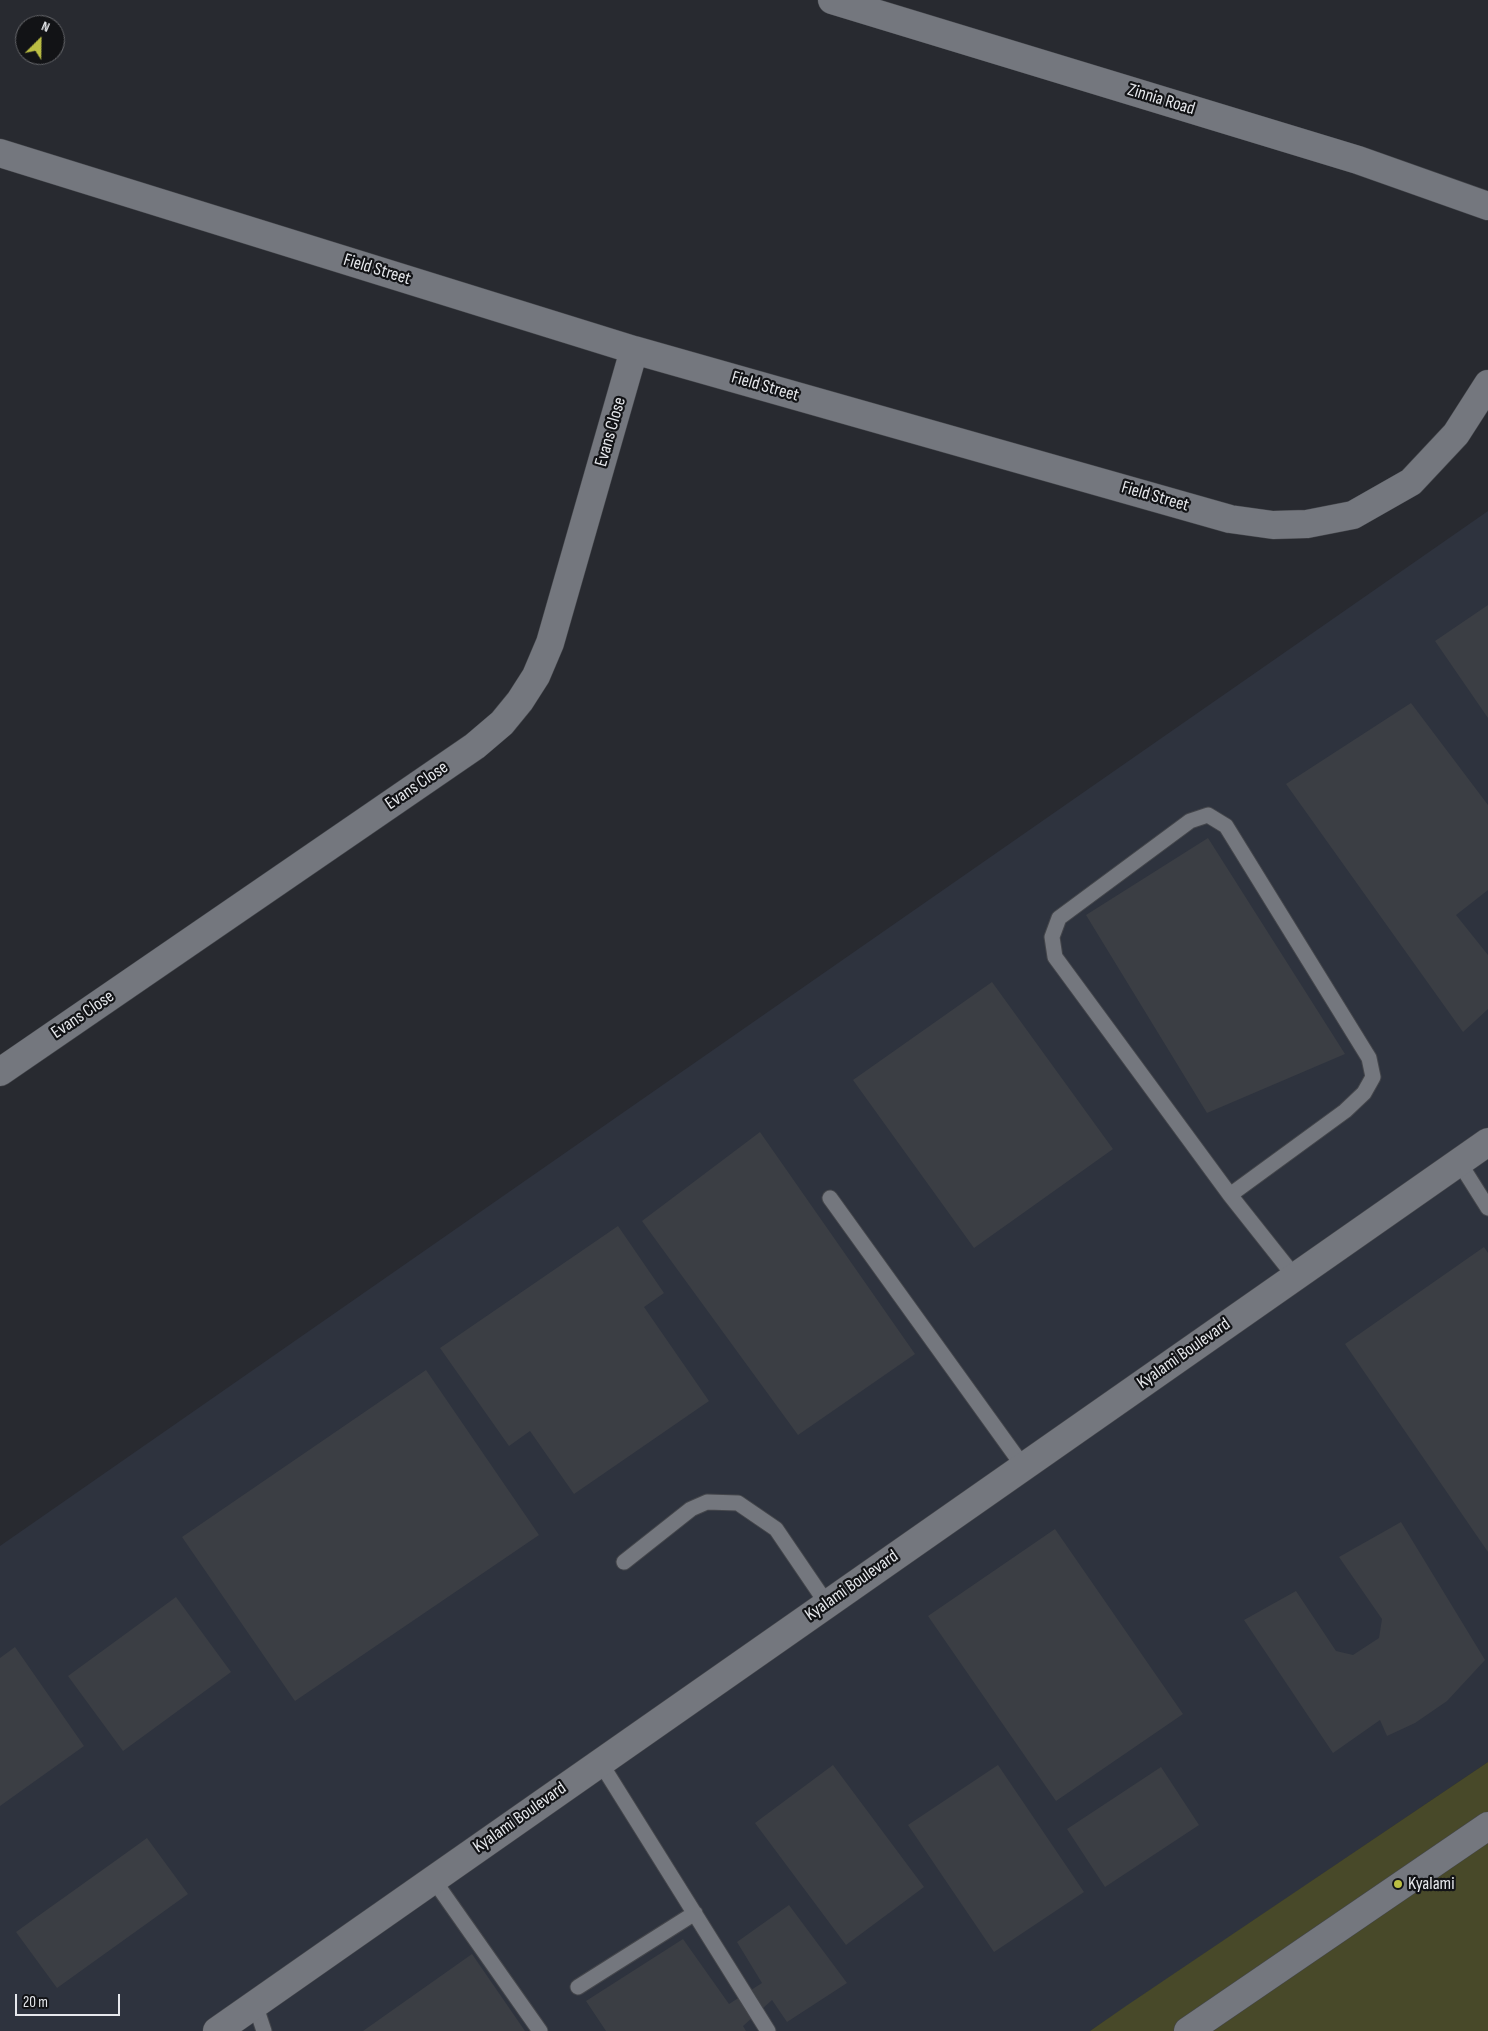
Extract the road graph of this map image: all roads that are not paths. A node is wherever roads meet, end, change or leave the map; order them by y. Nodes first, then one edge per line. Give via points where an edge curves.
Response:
1 (832, 0) edge
2 (0, 153) edge
3 (1488, 206) edge
4 (634, 350) junction
5 (1488, 384) edge
6 (0, 1072) edge
7 (1488, 1142) edge
8 (1459, 1162) junction
9 (1230, 1195) junction
10 (830, 1198) dead end
11 (1488, 1208) edge
12 (1295, 1277) junction
13 (1024, 1466) junction
14 (624, 1562) dead end
15 (827, 1604) junction
16 (600, 1762) junction
17 (1488, 1826) edge
18 (433, 1879) junction
19 (695, 1913) junction
20 (578, 1987) dead end
21 (255, 2004) junction
22 (217, 2031) edge
23 (264, 2031) edge
24 (540, 2031) edge
25 (768, 2031) edge
26 (1188, 2031) edge

1 - 3 street, Zinnia Road via 1358,160
2 - 4 street, Field Street
4 - 5 street, Field Street via 1230,519 1273,525 1307,524 1353,515 1411,482 1456,434
4 - 6 street, Evans Close via 550,643 536,676 502,723 475,746
7 - 8 street, Kyalami Boulevard
8 - 11 lane
8 - 12 street, Kyalami Boulevard
9 - 9 lane via 1055,957 1052,938 1059,918 1190,822 1208,815 1226,826 1369,1058 1373,1077 1364,1093 1346,1111
9 - 12 lane
10 - 13 lane
12 - 13 street, Kyalami Boulevard
13 - 15 street, Kyalami Boulevard
14 - 15 lane via 691,1509 707,1502 738,1503 776,1529
15 - 16 street, Kyalami Boulevard
16 - 18 street, Kyalami Boulevard
16 - 19 lane
17 - 26 street
18 - 21 street, Kyalami Boulevard
18 - 24 lane
19 - 20 lane
19 - 25 lane
21 - 22 street, Kyalami Boulevard
21 - 23 lane

